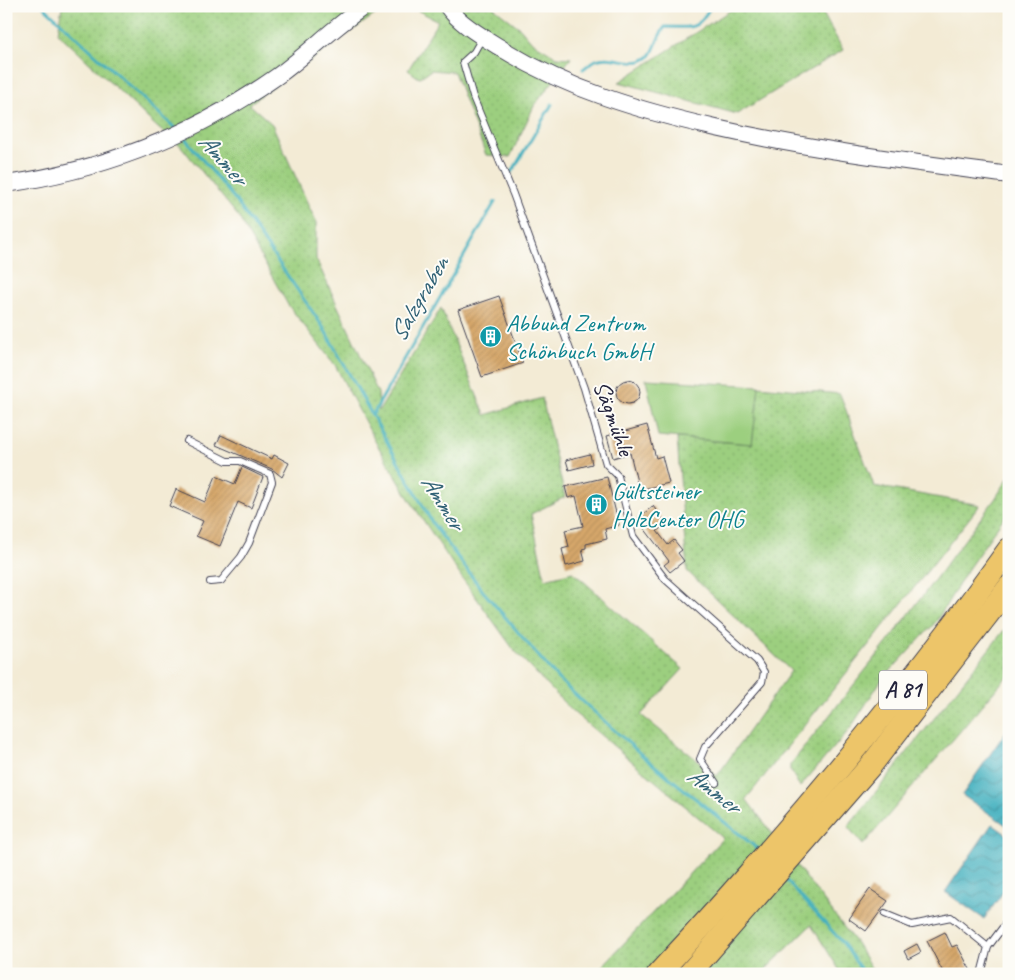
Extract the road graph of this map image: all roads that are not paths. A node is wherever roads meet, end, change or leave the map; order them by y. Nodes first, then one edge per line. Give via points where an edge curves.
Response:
1 (365, 6) edge
2 (446, 7) edge
3 (349, 12) edge
4 (483, 37) junction
5 (1009, 175) edge
6 (6, 184) edge
7 (187, 441) dead end
8 (1009, 549) edge
9 (210, 582) dead end
10 (1009, 587) edge
11 (716, 783) dead end
12 (756, 883) junction
13 (885, 914) dead end
14 (1009, 919) edge
15 (988, 947) junction
16 (658, 974) edge
17 (689, 974) edge
18 (981, 974) edge

1 - 3 street
2 - 4 street
3 - 6 street via 278,76 205,122 165,141 85,168
4 - 5 street via 547,74 654,114 802,147
4 - 11 lane, Sägmühle via 463,62 472,97 513,194 584,388 606,464 618,476 633,536 666,579 757,661 764,672 762,682 705,747 700,759
7 - 9 lane via 227,461 240,461 270,474 272,482 241,557 221,581
8 - 12 highway, A 81 via 906,687 791,826
10 - 12 highway, A 81 via 911,715 805,843
12 - 16 highway, A 81
12 - 17 highway, A 81
13 - 15 lane via 912,925 951,917
14 - 15 lane
15 - 18 lane

